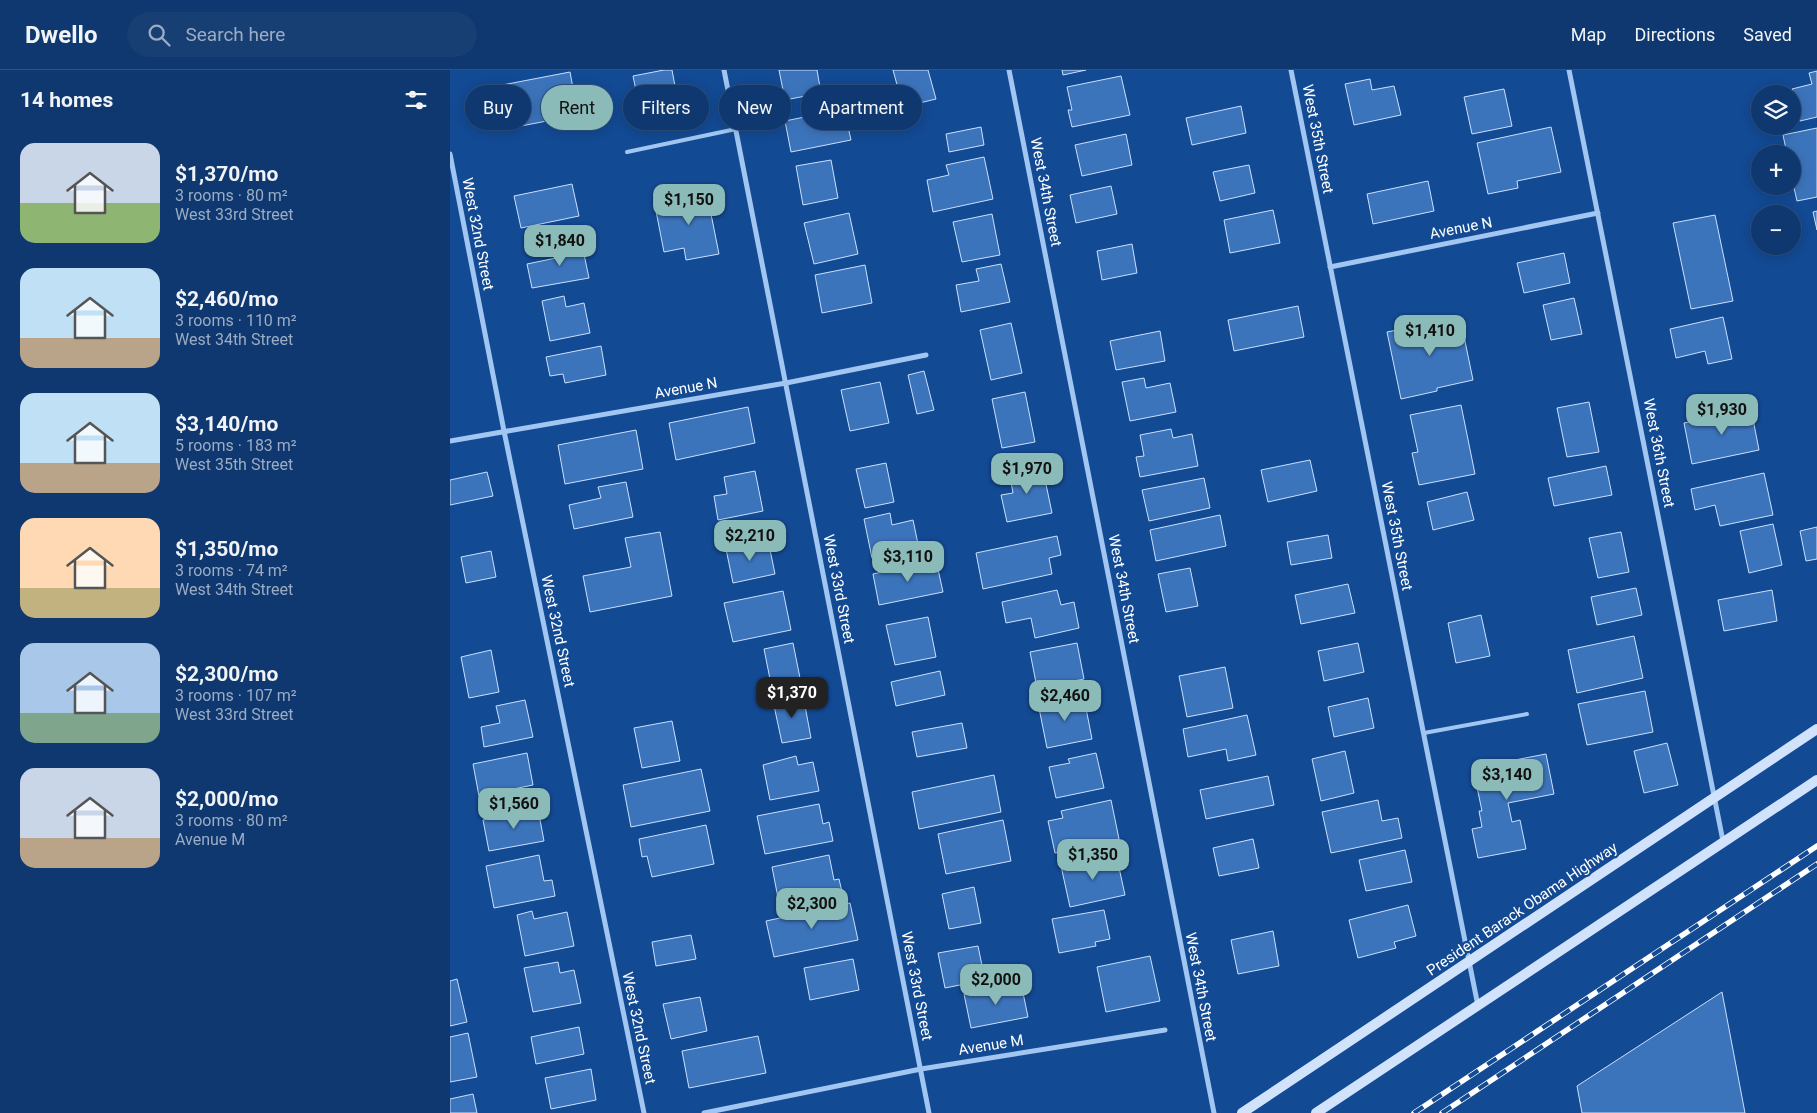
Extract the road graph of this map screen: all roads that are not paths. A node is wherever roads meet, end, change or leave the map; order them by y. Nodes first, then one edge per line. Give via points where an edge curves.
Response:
1 (724, 70) edge
2 (1009, 70) edge
3 (1292, 70) edge
4 (1569, 70) edge
5 (727, 85) edge
6 (731, 130) edge
7 (736, 130) edge
8 (627, 152) dead end
9 (450, 154) edge
10 (1598, 213) junction
11 (1330, 268) junction
12 (926, 355) dead end
13 (786, 383) junction
14 (504, 431) junction
15 (450, 442) edge
16 (1527, 714) dead end
17 (1817, 729) edge
18 (1424, 733) junction
19 (1817, 780) edge
20 (1716, 798) junction
21 (1723, 842) junction
22 (1470, 961) junction
23 (1478, 1006) junction
24 (1165, 1030) dead end
25 (921, 1069) junction
26 (644, 1113) edge
27 (704, 1113) edge
28 (929, 1113) edge
29 (1214, 1113) edge
30 (1242, 1113) edge
31 (1316, 1113) edge

1 - 5 street, West 33rd Street
2 - 29 street, West 34th Street
3 - 11 street, West 35th Street
4 - 10 street, West 36th Street
6 - 8 lane
7 - 13 street, West 33rd Street
9 - 14 street, West 32nd Street
10 - 11 street, Avenue N
10 - 20 street, West 36th Street
11 - 18 street, West 35th Street
12 - 13 street, Avenue N
13 - 14 street, Avenue N
13 - 25 street, West 33rd Street
14 - 15 street, Avenue N
14 - 26 street, West 32nd Street
16 - 18 lane
17 - 20 main road, President Barack Obama Highway
18 - 22 street, West 35th Street
19 - 21 main road
20 - 21 street, West 36th Street
20 - 22 main road, President Barack Obama Highway
21 - 23 main road
22 - 23 street, West 35th Street
22 - 30 main road, President Barack Obama Highway
23 - 31 main road
24 - 25 street, Avenue M
25 - 27 street, Avenue M
25 - 28 street, West 33rd Street

